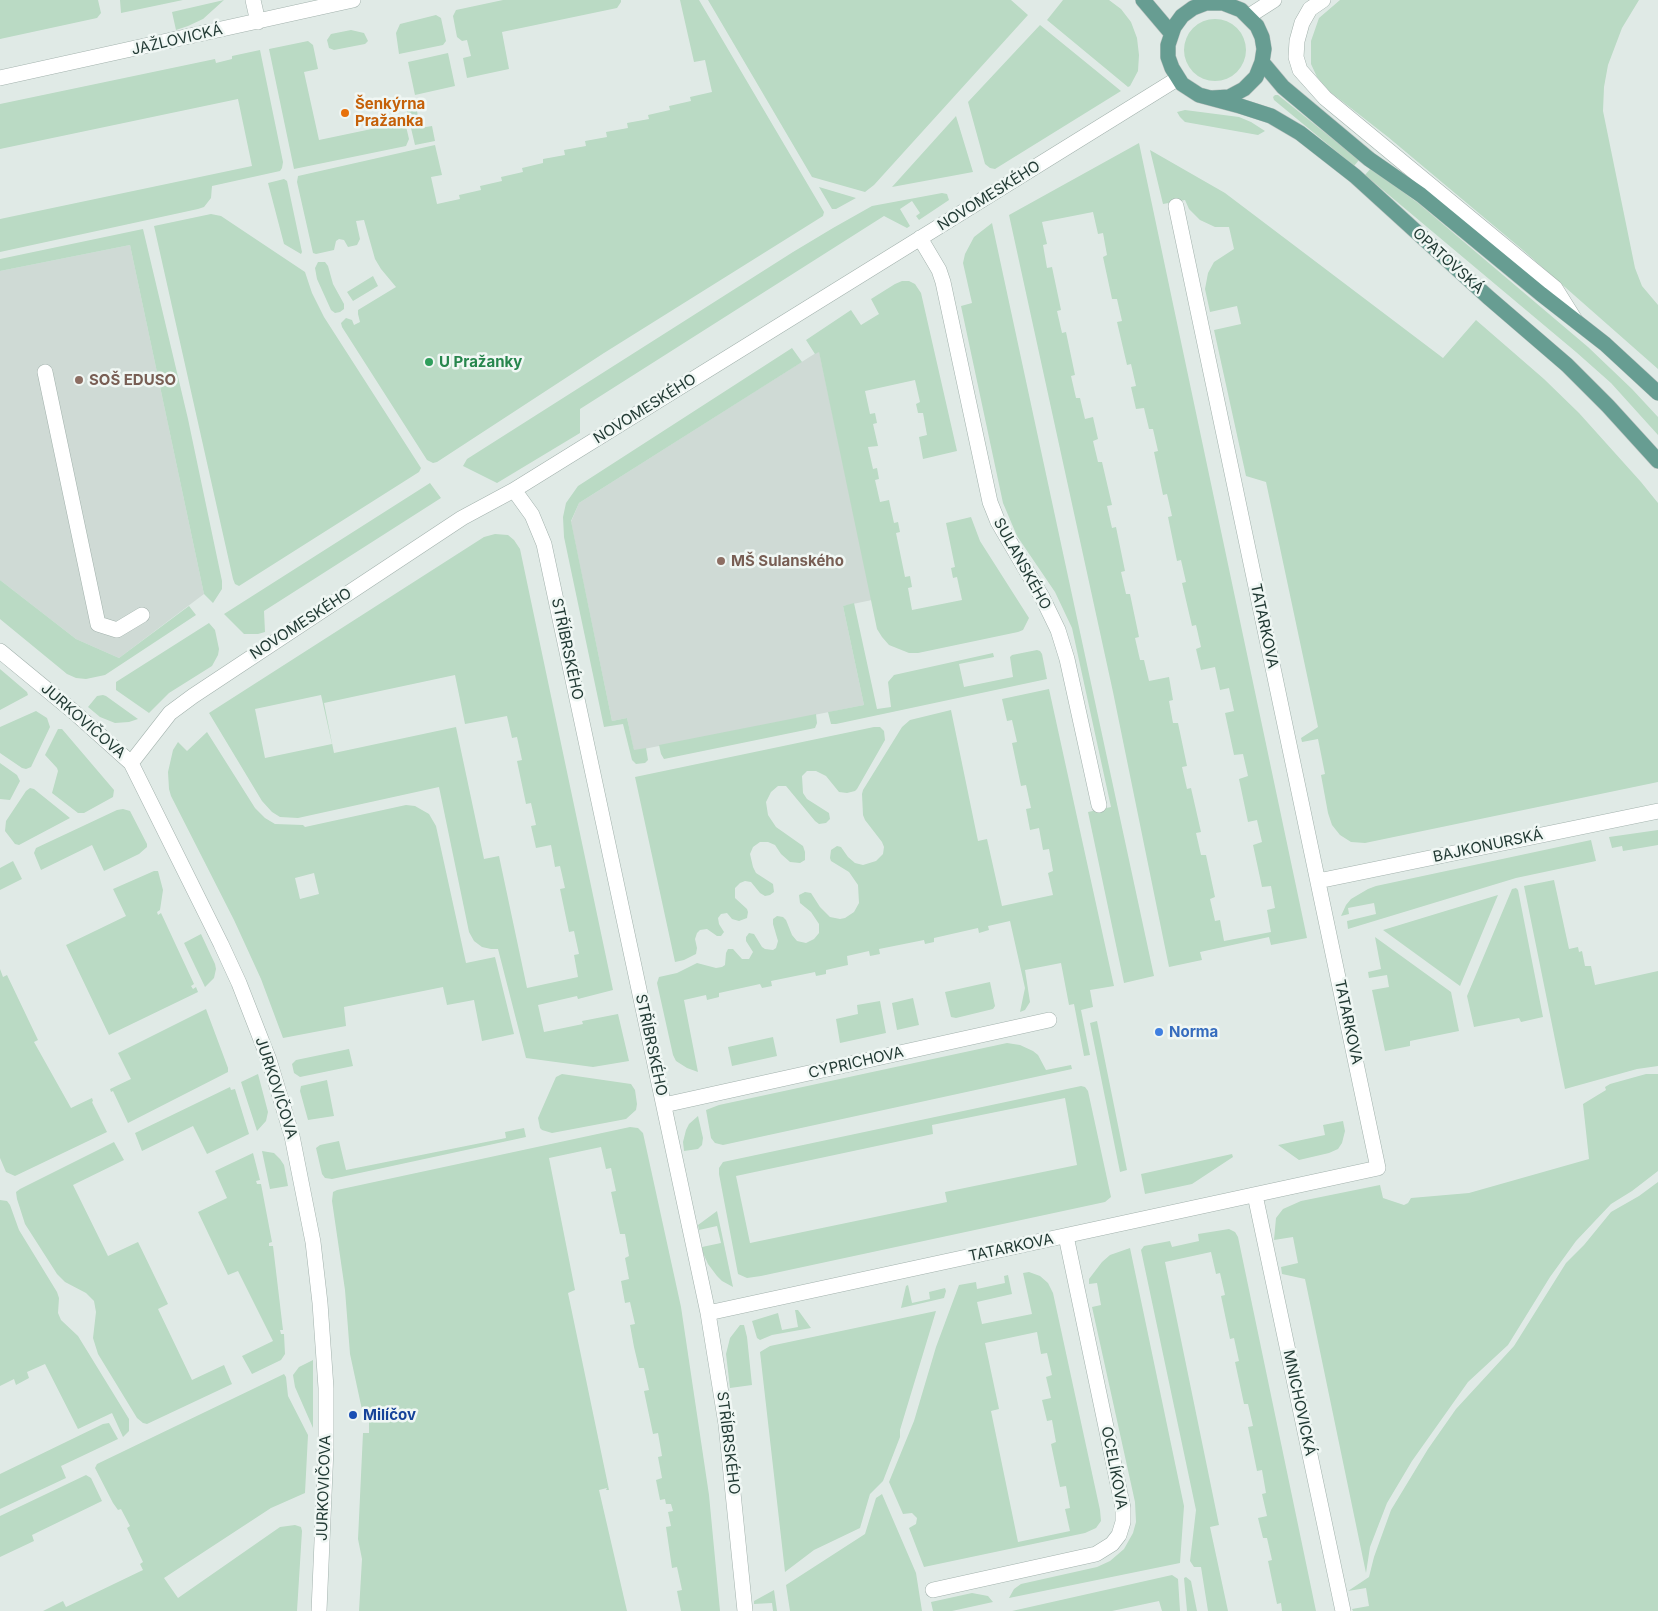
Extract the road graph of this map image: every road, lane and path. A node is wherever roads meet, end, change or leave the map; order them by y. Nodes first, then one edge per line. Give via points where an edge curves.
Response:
1 (253, 0) edge
2 (353, 0) edge
3 (1143, 0) edge
4 (1274, 0) edge
5 (1323, 0) edge
6 (1211, 1) edge
7 (1249, 16) junction
8 (258, 22) junction
9 (1171, 34) junction
10 (1262, 62) junction
11 (0, 78) edge
12 (1177, 79) junction
13 (1212, 98) junction
14 (1176, 206) dead end
15 (920, 238) junction
16 (1575, 320) junction
17 (45, 372) dead end
18 (1658, 393) edge
19 (1658, 460) edge
20 (514, 490) junction
21 (142, 615) dead end
22 (0, 651) edge
23 (131, 762) junction
24 (1099, 806) dead end
25 (1658, 811) edge
26 (1318, 881) junction
27 (1049, 1020) dead end
28 (664, 1105) junction
29 (1255, 1195) junction
30 (1066, 1236) junction
31 (708, 1313) junction
32 (933, 1590) dead end
33 (318, 1611) edge
34 (745, 1611) edge
35 (1343, 1611) edge

1 - 8 street
2 - 8 street, JAŽLOVICKÁ
3 - 9 main road
4 - 7 street
5 - 16 street via 1310,9 1296,41 1300,70 1325,98 1555,288
6 - 7 main road via 1232,6
6 - 9 main road via 1188,12
7 - 10 main road via 1262,37
8 - 11 street, JAŽLOVICKÁ
9 - 12 main road via 1168,57
10 - 13 main road via 1256,77 1244,89 1229,97
10 - 16 main road via 1283,87 1369,158 1421,195
12 - 13 main road, OPATOVSKÁ via 1192,92
12 - 15 street, NOVOMESKÉHO
13 - 19 main road, OPATOVSKÁ via 1288,125 1355,176 1567,365
14 - 26 street, TATARKOVA
15 - 20 street, NOVOMESKÉHO
15 - 24 street, SULANSKÉHO via 943,282 993,511 1058,630
16 - 18 main road
17 - 21 street via 98,624 117,630
20 - 23 street, NOVOMESKÉHO via 462,518 193,696 170,713
20 - 28 street, STŘÍBRSKÉHO via 532,515 544,544
22 - 23 street, JURKOVIČOVA
23 - 33 street, JURKOVIČOVA via 239,983 269,1060 292,1136 313,1242 324,1351 326,1448
25 - 26 street, BAJKONURSKÁ
26 - 29 street, TATARKOVA via 1378,1168
27 - 28 street, CYPRICHOVA
28 - 31 street, STŘÍBRSKÉHO
29 - 30 street, TATARKOVA
29 - 35 street, MNICHOVICKÁ
30 - 31 street, TATARKOVA
30 - 32 street, OCELÍKOVA via 1123,1508 1119,1535 1096,1554
31 - 34 street, STŘÍBRSKÉHO via 726,1424

